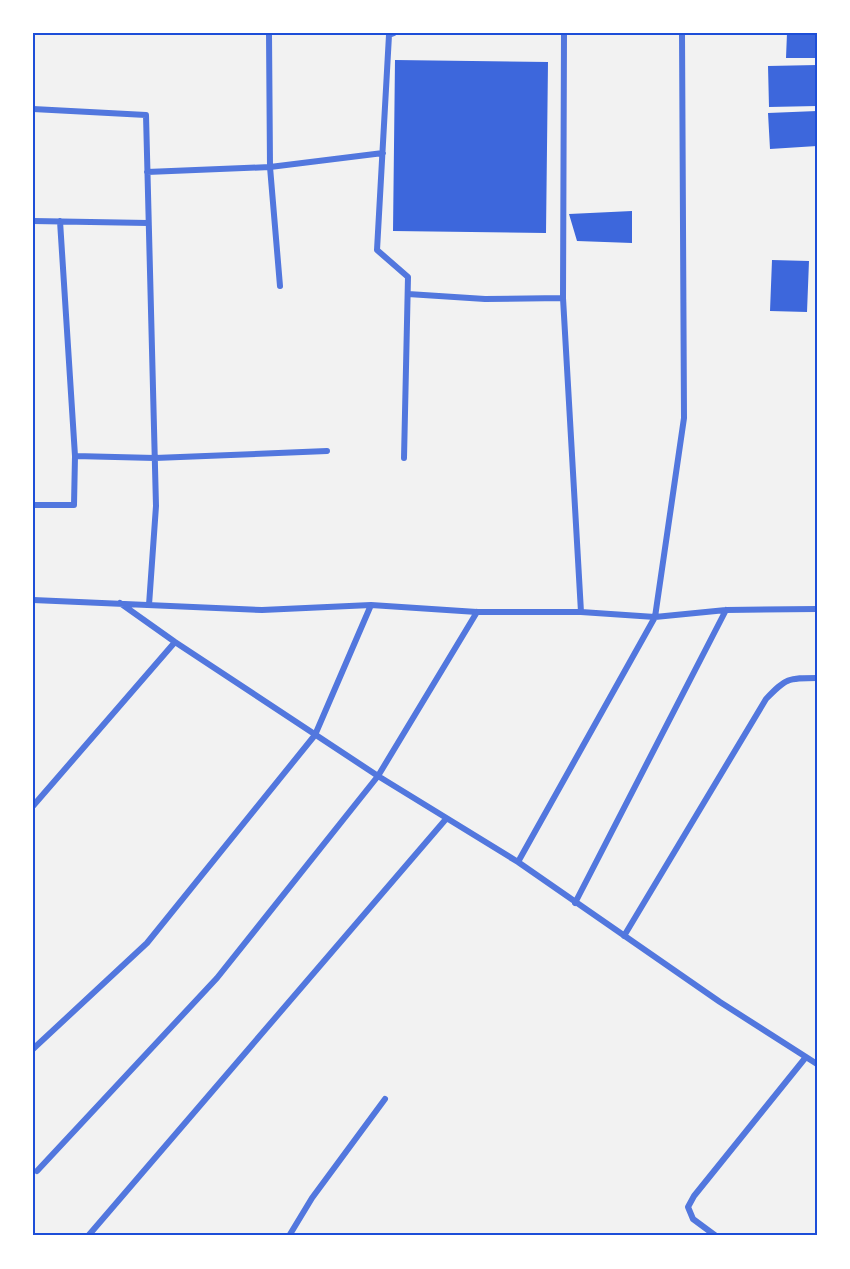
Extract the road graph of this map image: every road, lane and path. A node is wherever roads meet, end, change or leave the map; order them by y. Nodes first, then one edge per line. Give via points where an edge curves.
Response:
1 (268, 33) edge
2 (564, 33) edge
3 (682, 33) edge
4 (390, 34) edge
5 (33, 109) edge
6 (383, 153) junction
7 (270, 167) junction
8 (147, 172) junction
9 (33, 221) edge
10 (60, 221) junction
11 (148, 223) junction
12 (280, 286) dead end
13 (408, 294) junction
14 (563, 297) junction
15 (327, 451) dead end
16 (75, 456) junction
17 (155, 458) junction
18 (404, 458) dead end
19 (33, 505) edge
20 (33, 600) edge
21 (120, 603) junction
22 (149, 605) junction
23 (371, 605) junction
24 (817, 609) edge
25 (726, 610) junction
26 (477, 612) junction
27 (581, 612) junction
28 (655, 617) junction
29 (175, 642) junction
30 (817, 678) edge
31 (315, 735) junction
32 (378, 776) junction
33 (33, 806) edge
34 (446, 819) junction
35 (518, 862) junction
36 (575, 903) junction
37 (624, 936) junction
38 (33, 1049) edge
39 (806, 1057) junction
40 (817, 1064) edge
41 (385, 1099) dead end
42 (37, 1171) dead end
43 (88, 1236) edge
44 (289, 1236) edge
45 (716, 1236) edge

1 - 7 street
2 - 14 street
3 - 28 street via 684,418
4 - 6 street
5 - 8 street via 146,115
6 - 7 street
6 - 13 street via 377,250 408,277
7 - 8 street
7 - 12 street
8 - 11 street
9 - 10 street
10 - 11 street
10 - 16 street
11 - 17 street
13 - 14 street via 485,299
13 - 18 street
14 - 27 street
15 - 17 street
16 - 17 street
16 - 19 street via 74,505
17 - 22 street
20 - 21 street
21 - 22 street
21 - 29 street
22 - 23 street via 262,610
23 - 26 street
23 - 31 street
24 - 25 street
25 - 28 street
25 - 36 street
26 - 27 street
26 - 32 street
27 - 28 street
28 - 35 street
29 - 31 street
29 - 33 street
30 - 37 street via 781,683 766,699
31 - 32 street
31 - 38 street via 147,943
32 - 34 street
32 - 42 street via 217,978
34 - 35 street
34 - 43 street
35 - 36 street
36 - 37 street
37 - 39 street
39 - 40 street
39 - 45 street via 688,1207 693,1219
41 - 44 street

